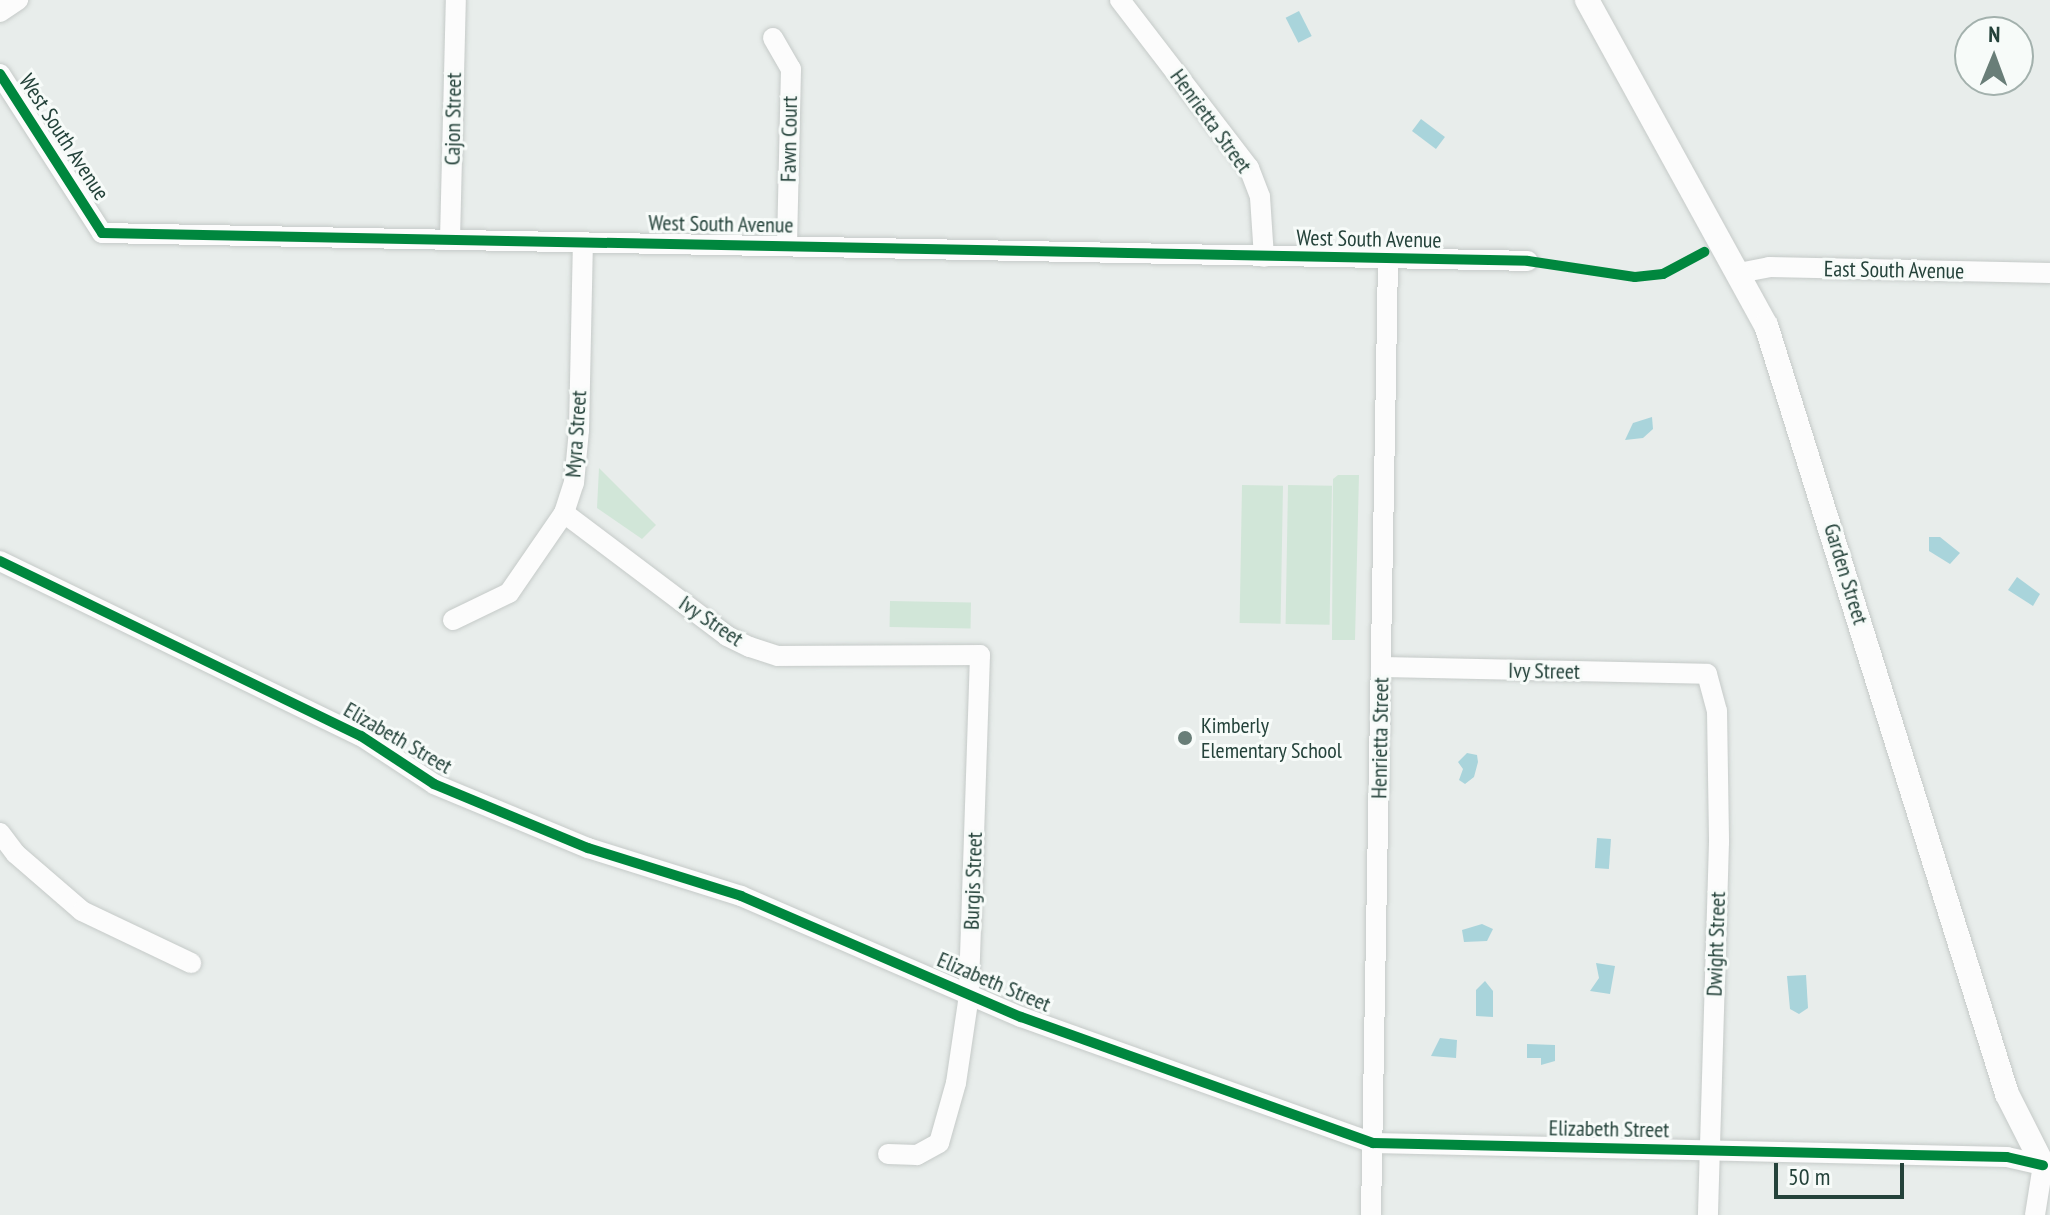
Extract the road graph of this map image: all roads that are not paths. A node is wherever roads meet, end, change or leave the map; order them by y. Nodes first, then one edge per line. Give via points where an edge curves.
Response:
1 (456, 0) edge
2 (1120, 0) edge
3 (1587, 0) edge
4 (773, 38) dead end
5 (0, 74) edge
6 (450, 239) junction
7 (583, 243) junction
8 (787, 245) junction
9 (1264, 257) junction
10 (1388, 260) junction
11 (1528, 261) dead end
12 (1739, 273) junction
13 (2050, 273) edge
14 (564, 513) junction
15 (0, 561) edge
16 (453, 620) dead end
17 (980, 655) joint
18 (1381, 667) junction
19 (1707, 674) joint
20 (0, 833) edge
21 (191, 963) dead end
22 (969, 995) junction
23 (1373, 1143) junction
24 (1709, 1151) junction
25 (888, 1154) dead end
26 (2046, 1167) edge
27 (1371, 1215) edge
28 (1708, 1215) edge
29 (2035, 1215) edge

1 - 6 street, Cajon Street
2 - 9 street, Henrietta Street via 1249,168 1260,197
3 - 12 street, Garden Street
4 - 8 street, Fawn Court via 791,69
5 - 6 street, West South Avenue via 102,233
6 - 7 street, West South Avenue
7 - 8 street, West South Avenue
7 - 14 street, Myra Street via 579,430 574,483
8 - 9 street, West South Avenue
9 - 10 street, West South Avenue
10 - 11 street, West South Avenue
10 - 18 street, Henrietta Street
12 - 13 street, East South Avenue via 1769,267
12 - 26 street, Garden Street via 1777,353 2007,1094
14 - 16 street, Myra Street via 509,593
14 - 17 street, Ivy Street via 727,636 750,647 778,656
15 - 22 street, Elizabeth Street via 361,736 434,784 588,848 741,896
17 - 22 street, Burgis Street
18 - 19 street, Ivy Street
18 - 23 street, Henrietta Street
19 - 24 street, Dwight Street via 1717,711 1719,842
20 - 21 street via 82,911
22 - 23 street, Elizabeth Street
22 - 25 street, Burgis Street via 945,1134 932,1151
23 - 24 street, Elizabeth Street
23 - 27 street, Henrietta Street
24 - 26 street, Elizabeth Street via 2007,1157
24 - 28 street, Dwight Street
26 - 29 street

